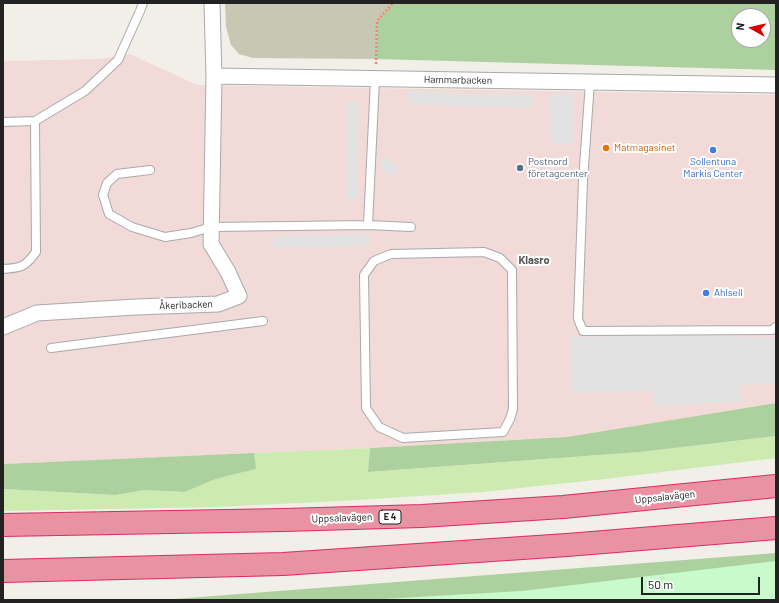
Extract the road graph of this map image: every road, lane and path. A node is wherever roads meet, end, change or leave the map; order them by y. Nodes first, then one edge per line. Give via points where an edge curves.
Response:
1 (143, 3) edge
2 (212, 3) edge
3 (393, 3) edge
4 (214, 76) junction
5 (376, 79) junction
6 (590, 82) junction
7 (776, 85) edge
8 (36, 121) junction
9 (3, 122) edge
10 (150, 170) dead end
11 (368, 224) junction
12 (211, 227) junction
13 (411, 227) dead end
14 (3, 269) edge
15 (262, 321) dead end
16 (776, 326) edge
17 (3, 327) edge
18 (365, 339) joint
19 (51, 348) dead end
20 (776, 486) edge
21 (3, 525) edge
22 (776, 528) edge
23 (3, 571) edge

1 - 8 lane via 118,60 85,91
2 - 4 street
3 - 5 path via 377,21
4 - 5 street, Hammarbacken
4 - 12 street, Åkeribacken
5 - 6 street, Hammarbacken
5 - 11 lane
6 - 7 street, Hammarbacken
6 - 16 lane via 583,180 578,319 583,331 772,330
8 - 9 lane
8 - 14 lane via 36,252 29,262 18,268
10 - 12 lane via 117,174 107,183 103,195 110,214 132,227 165,237
11 - 12 lane
11 - 13 lane
12 - 17 street, Åkeribacken via 211,244 239,296 218,304 37,313
15 - 19 lane
18 - 18 lane via 366,408 379,427 403,438 503,432 513,409 512,270 500,258 484,252 391,254 374,261 364,275
20 - 21 highway, Uppsalavägen / E 4 via 563,507 422,516
22 - 23 highway via 283,564

